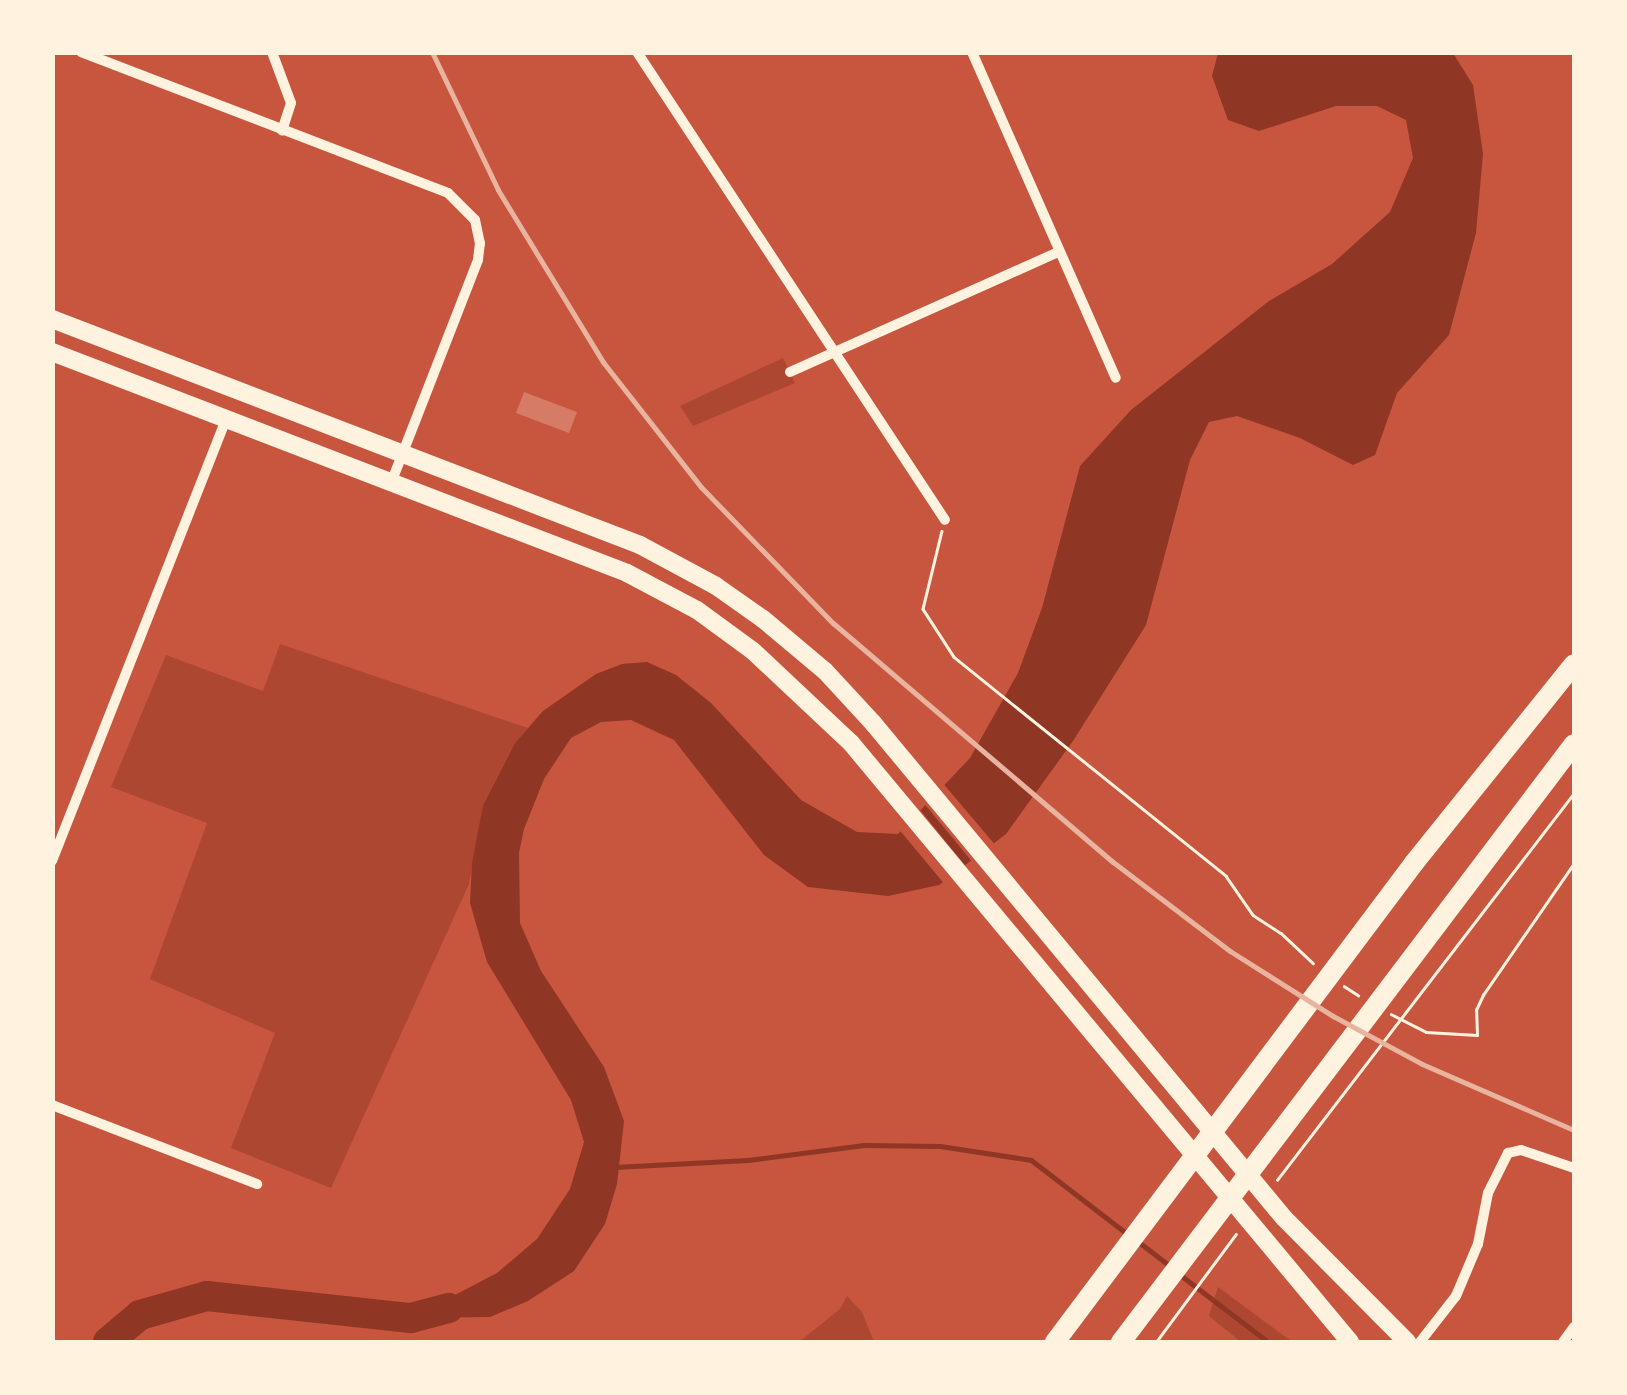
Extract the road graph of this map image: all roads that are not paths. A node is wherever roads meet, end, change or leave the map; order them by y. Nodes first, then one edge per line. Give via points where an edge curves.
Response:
1 (81, 52) edge
2 (272, 52) edge
3 (637, 52) edge
4 (972, 52) edge
5 (282, 131) junction
6 (1058, 252) junction
7 (52, 319) edge
8 (52, 352) edge
9 (832, 353) junction
10 (790, 372) dead end
11 (1116, 378) dead end
12 (226, 418) junction
13 (402, 454) junction
14 (391, 483) junction
15 (945, 520) road end
16 (1574, 664) edge
17 (1574, 744) edge
18 (52, 861) edge
19 (52, 1106) edge
20 (1574, 1168) edge
21 (257, 1184) dead end
22 (1574, 1327) edge
23 (1127, 1334) edge
24 (1055, 1342) edge
25 (1350, 1342) edge
26 (1408, 1342) edge
27 (1420, 1342) edge
28 (1564, 1342) edge

1 - 5 street
2 - 5 street via 291,103
3 - 9 street
4 - 6 street
5 - 13 street via 448,193 480,229 478,260
6 - 9 street
6 - 11 street
7 - 13 highway
8 - 12 highway
9 - 10 street
9 - 15 street
12 - 14 highway
12 - 18 street
13 - 14 street
13 - 26 highway via 640,545 716,586 826,672 1284,1218
14 - 25 highway via 627,574 697,610 803,693
16 - 24 highway
17 - 23 highway
19 - 21 street
20 - 27 street via 1521,1150 1508,1153 1456,1296
22 - 28 street

